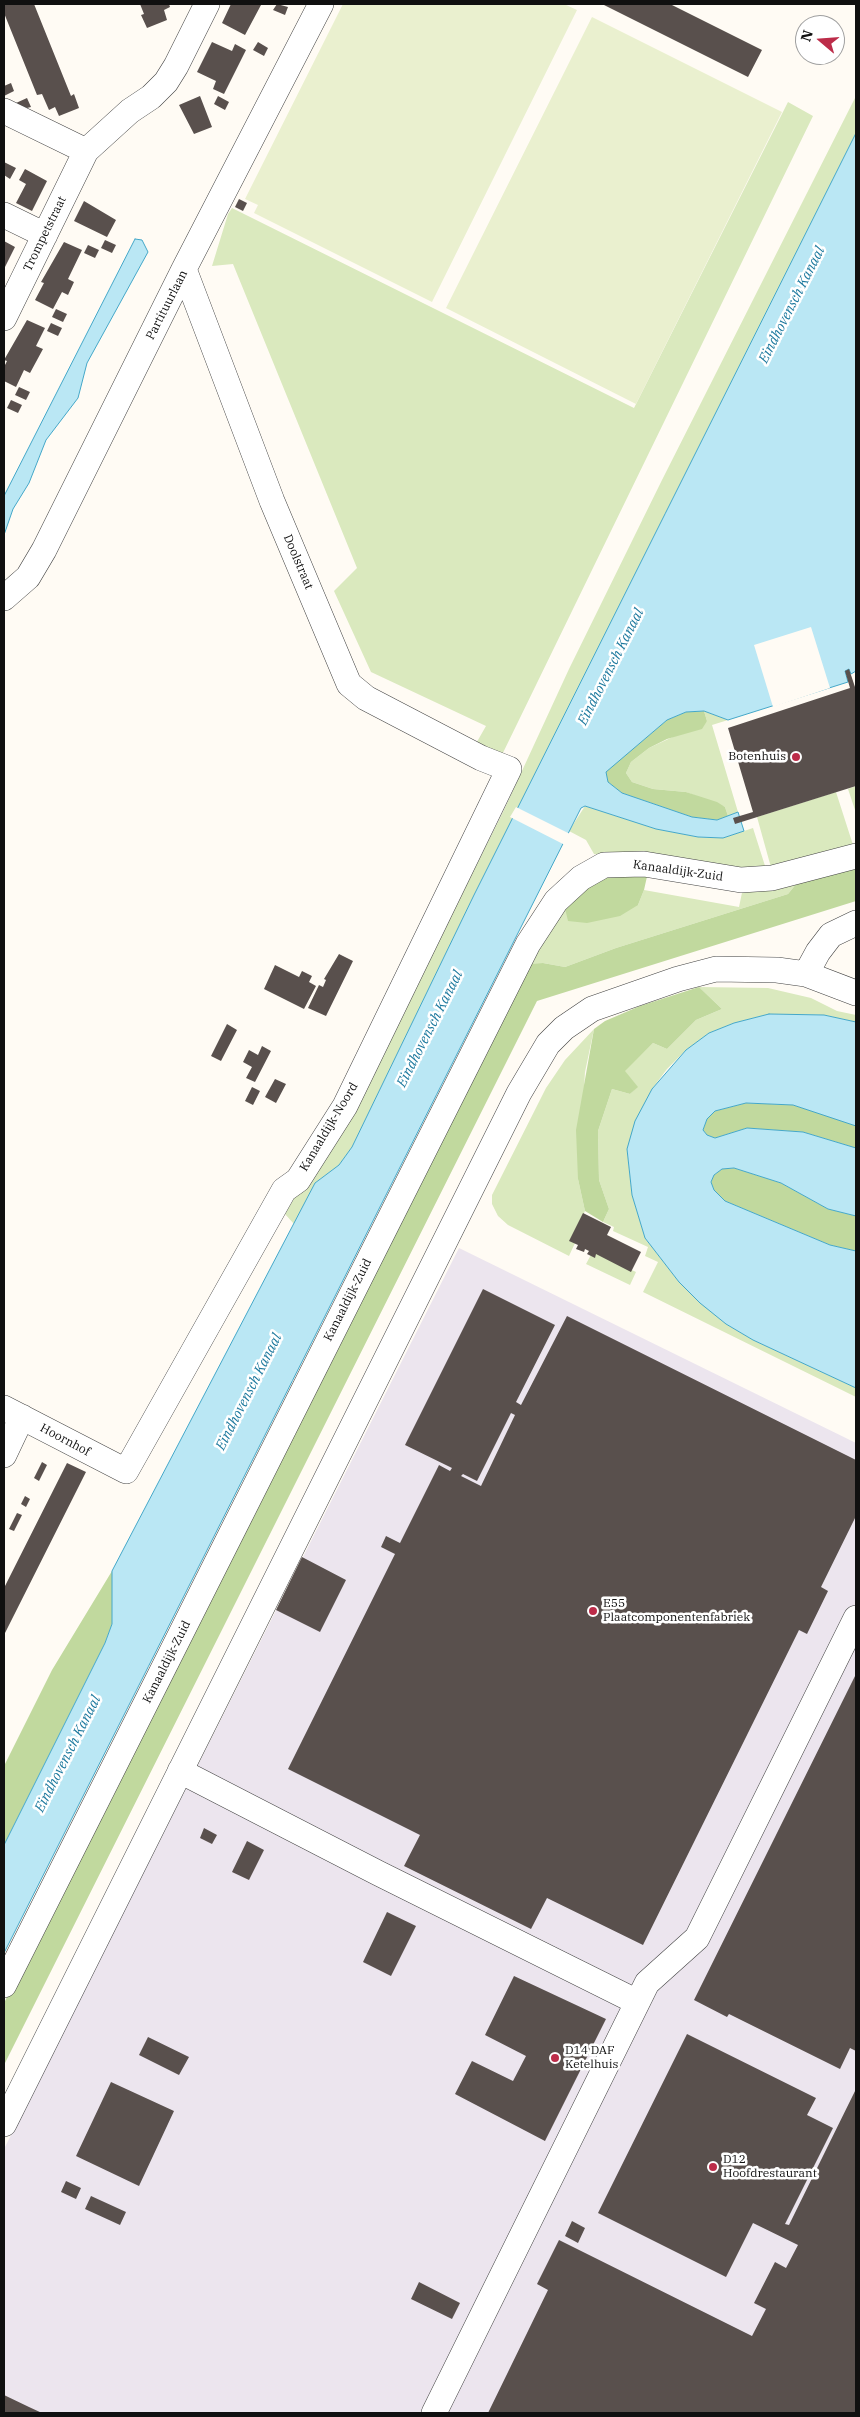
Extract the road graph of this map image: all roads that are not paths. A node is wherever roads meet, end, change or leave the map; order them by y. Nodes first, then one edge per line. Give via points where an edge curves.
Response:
1 (207, 4) edge
2 (321, 4) edge
3 (4, 111) edge
4 (86, 151) junction
5 (4, 215) edge
6 (45, 235) junction
7 (184, 269) junction
8 (4, 318) edge
9 (4, 598) edge
10 (509, 769) joint
11 (856, 856) edge
12 (856, 923) edge
13 (806, 974) junction
14 (856, 993) edge
15 (13, 1413) edge
16 (4, 1455) edge
17 (126, 1472) joint
18 (856, 1618) edge
19 (180, 1771) junction
20 (4, 1986) edge
21 (637, 2002) junction
22 (4, 2124) edge
23 (434, 2413) edge

1 - 4 street, Trompetstraat via 166,82
2 - 7 street, Partituurlaan
3 - 4 street
4 - 6 street, Trompetstraat
5 - 6 street
6 - 8 street, Trompetstraat
7 - 9 street, Partituurlaan via 44,550 28,577
7 - 10 street, Doolstraat via 272,501 349,684 366,698 481,758
10 - 17 street, Kanaaldijk-Noord via 345,1106 298,1180 284,1190
11 - 20 street, Kanaaldijk-Zuid via 772,878 741,880 644,864 604,864 581,878 556,901 528,944
12 - 13 street via 831,935
13 - 14 street
13 - 19 street via 716,969 678,979 592,1009 564,1028 548,1044 519,1093
15 - 16 street
15 - 17 street, Hoornhof
18 - 21 street via 697,1938 647,1983
19 - 21 street
19 - 22 street
21 - 23 street

